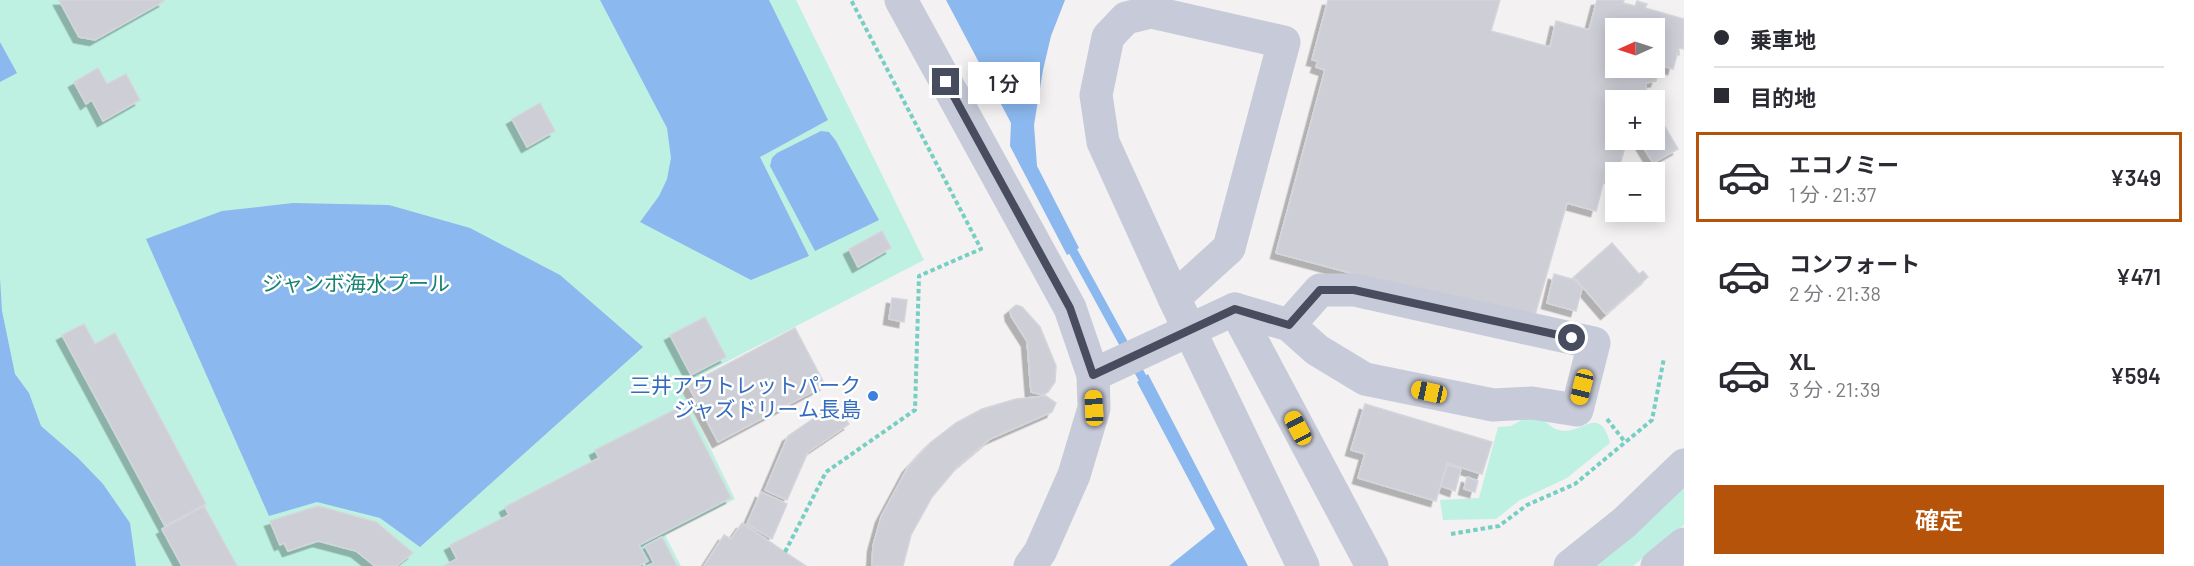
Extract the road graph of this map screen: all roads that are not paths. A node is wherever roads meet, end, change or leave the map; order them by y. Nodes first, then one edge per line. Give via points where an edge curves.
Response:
1 (901, 0) edge
2 (1174, 298) junction
3 (1235, 309) junction
4 (1289, 325) junction
5 (1117, 364) junction
6 (1684, 465) edge
7 (1684, 544) edge
8 (1030, 566) edge
9 (1303, 566) edge
10 (1372, 566) edge
11 (1570, 566) edge
12 (1657, 566) edge

1 - 5 street via 1070,308
2 - 2 street via 1103,142 1096,95 1108,36 1126,18 1151,12 1284,42 1229,248
2 - 9 street, bridge
3 - 4 street
3 - 5 street
3 - 10 street
4 - 4 street via 1320,290 1354,290 1594,343 1577,410 1532,403 1493,405 1365,379 1317,350
5 - 8 street via 1094,408 1074,476
6 - 11 street via 1625,522
7 - 12 street

